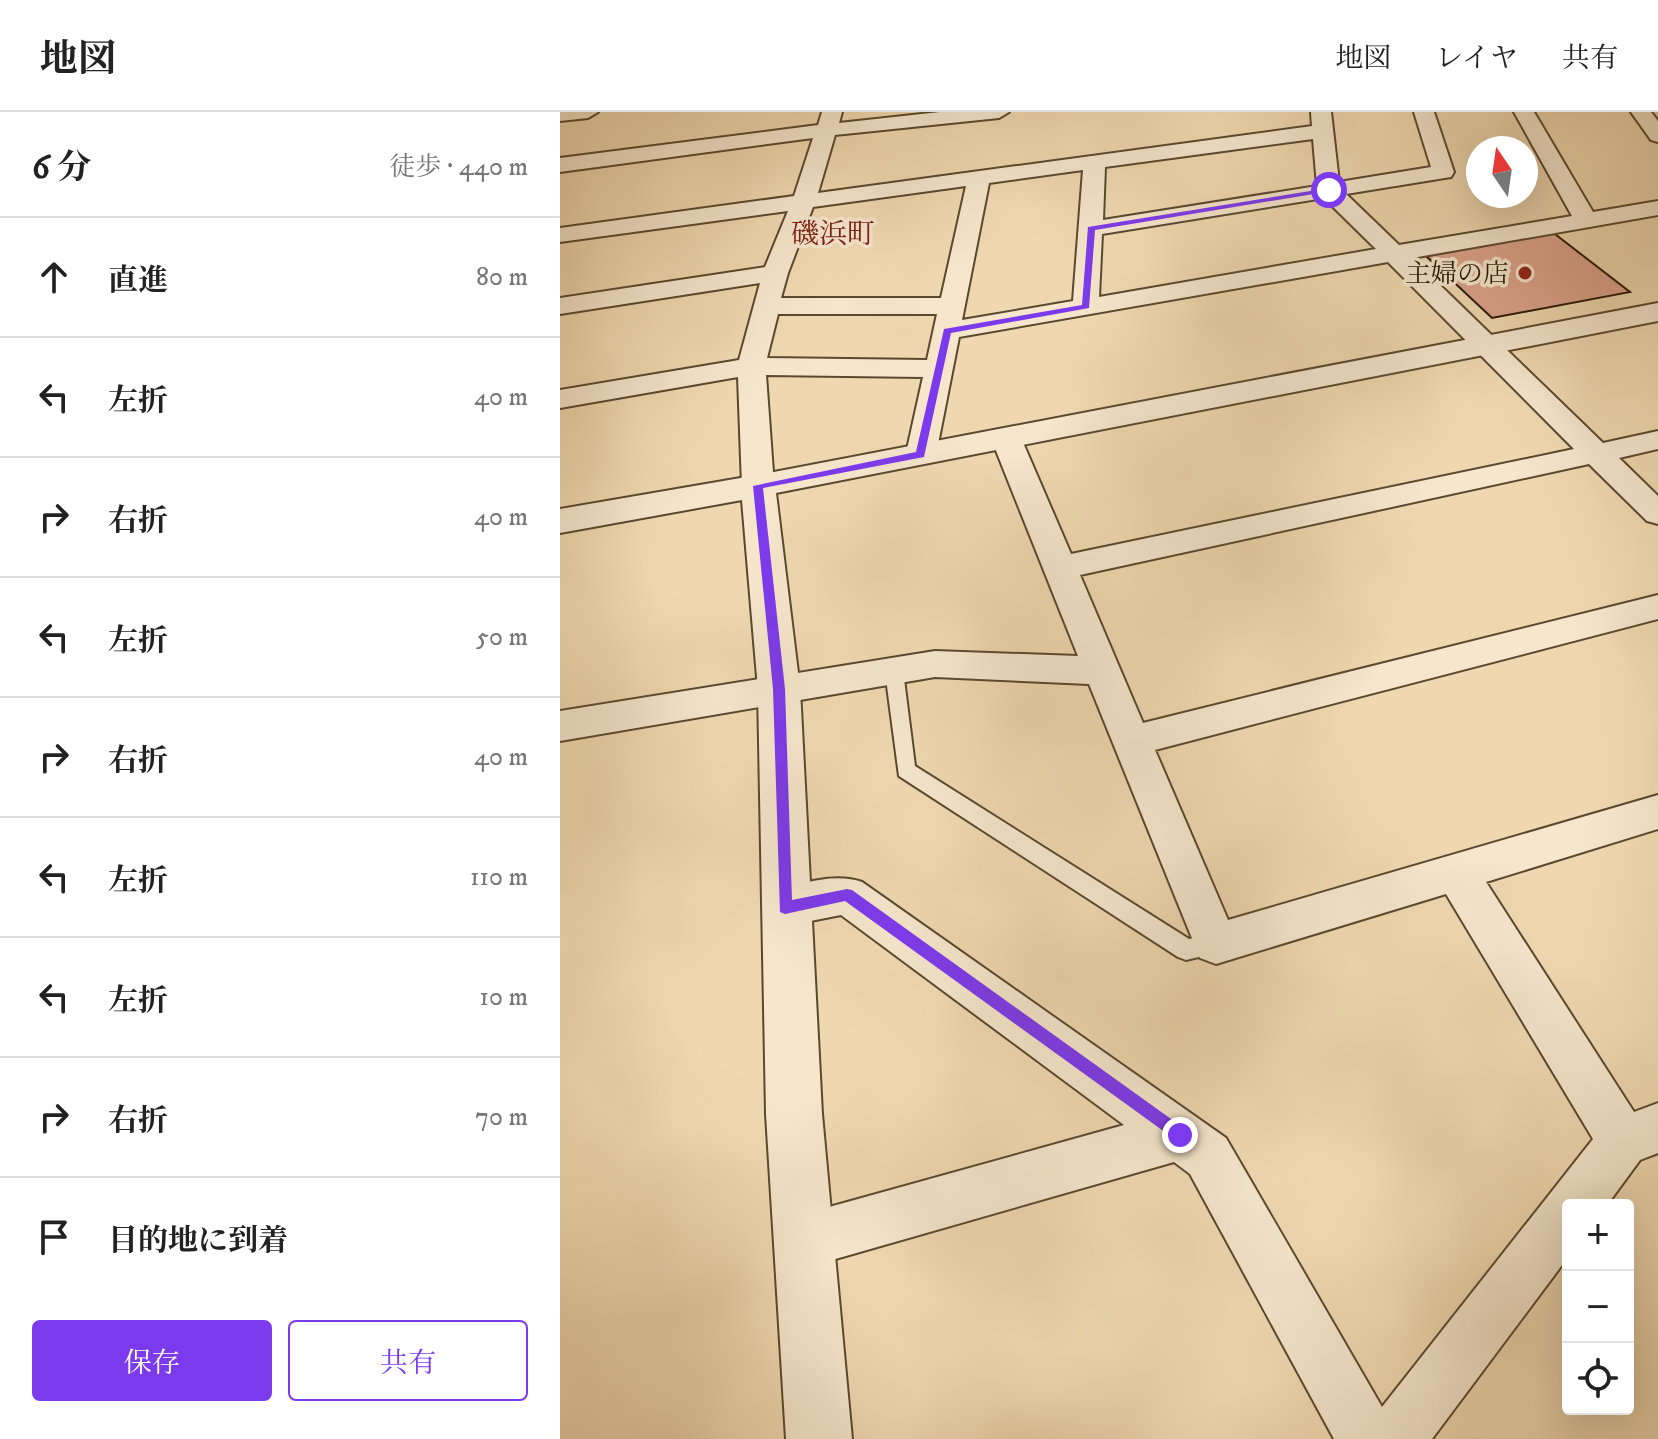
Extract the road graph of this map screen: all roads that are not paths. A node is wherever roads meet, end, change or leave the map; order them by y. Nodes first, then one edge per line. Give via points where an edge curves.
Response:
1 (588, 112) edge
2 (999, 112) edge
3 (1424, 112) edge
4 (1524, 112) edge
5 (1641, 112) edge
6 (560, 115) edge
7 (829, 121) edge
8 (1322, 122) edge
9 (1658, 136) edge
10 (1094, 163) junction
11 (560, 165) edge
12 (979, 178) junction
13 (1329, 190) junction
14 (804, 201) junction
15 (1658, 208) edge
16 (1587, 221) junction
17 (1091, 229) junction
18 (560, 235) edge
19 (1393, 254) junction
20 (775, 273) junction
21 (560, 306) edge
22 (767, 306) junction
23 (1086, 307) junction
24 (1658, 312) edge
25 (949, 318) junction
26 (1483, 345) junction
27 (751, 366) junction
28 (939, 369) junction
29 (560, 399) edge
30 (1006, 438) junction
31 (1658, 440) edge
32 (921, 454) junction
33 (1596, 454) junction
34 (758, 486) junction
35 (1658, 514) edge
36 (560, 521) edge
37 (1061, 568) junction
38 (1658, 607) edge
39 (894, 671) junction
40 (1103, 671) junction
41 (779, 689) junction
42 (560, 726) edge
43 (1131, 741) junction
44 (1658, 812) edge
45 (1456, 872) junction
46 (785, 907) junction
47 (1216, 944) junction
48 (1180, 1135) junction
49 (1640, 1135) edge
50 (1580, 1199) edge
51 (1562, 1221) edge
52 (804, 1241) junction
53 (819, 1439) edge
54 (1367, 1439) edge
55 (1395, 1439) edge

1 - 6 street
2 - 7 street
3 - 13 street via 1443,172
4 - 16 street
5 - 9 street
7 - 11 street
7 - 14 street
8 - 10 street
8 - 13 street
10 - 12 street
10 - 17 street
12 - 14 street
12 - 25 street
13 - 17 street
13 - 19 street
14 - 18 street
14 - 20 street
15 - 16 street
16 - 19 street
17 - 23 street
19 - 23 street
19 - 26 street
20 - 21 street
20 - 22 street
22 - 25 street
22 - 27 street
23 - 25 street
24 - 26 street
25 - 28 street
26 - 30 street
26 - 33 street
27 - 28 street
27 - 29 street
27 - 34 street
28 - 32 street
30 - 32 street
30 - 37 street
31 - 33 street
32 - 34 street
33 - 35 street
33 - 37 street
34 - 36 street
34 - 41 street
37 - 40 street
38 - 43 street
39 - 40 street via 935,664
39 - 41 street
39 - 47 lane via 906,770 1186,950
40 - 43 street
41 - 42 street
41 - 46 street
43 - 47 street
44 - 45 street
45 - 47 street
45 - 49 street
46 - 48 street via 847,895
46 - 52 street
48 - 52 street
48 - 54 street via 1208,1156
49 - 50 street
51 - 55 street
52 - 53 street

